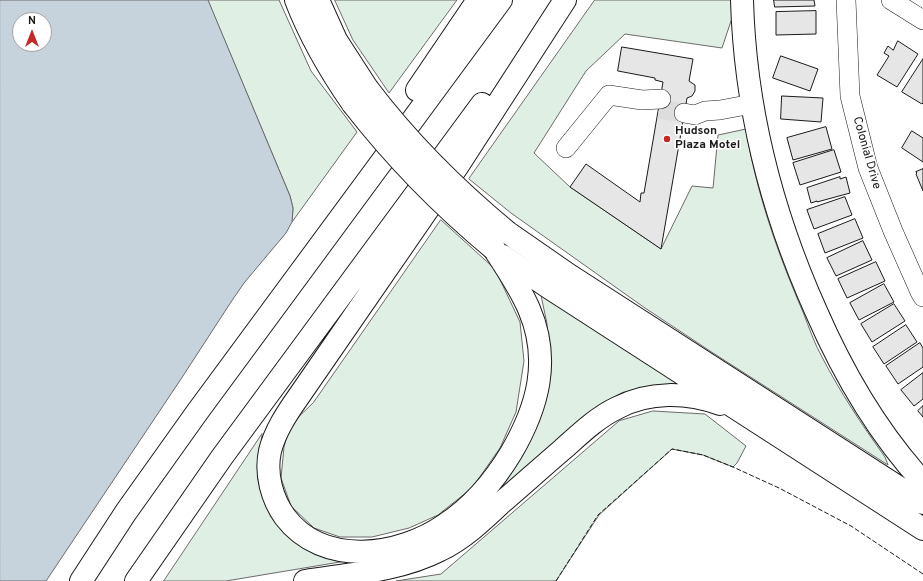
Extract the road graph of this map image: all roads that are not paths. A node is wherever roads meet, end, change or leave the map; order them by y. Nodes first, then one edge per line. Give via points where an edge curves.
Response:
1 (296, 0) edge
2 (318, 0) edge
3 (478, 0) edge
4 (501, 0) edge
5 (559, 0) edge
6 (565, 0) edge
7 (742, 0) edge
8 (846, 0) edge
9 (891, 0) edge
10 (923, 20) edge
11 (660, 104) tunnel mouth
12 (752, 104) junction
13 (685, 108) tunnel mouth
14 (566, 148) dead end
15 (494, 249) junction
16 (923, 297) edge
17 (198, 410) junction
18 (749, 416) junction
19 (923, 482) edge
20 (923, 503) edge
21 (923, 529) edge
22 (81, 581) edge
23 (136, 581) edge
24 (305, 581) edge

1 - 15 highway, bridge via 321,55 353,104 420,182
2 - 20 highway, bridge via 336,40 367,88 392,120 461,191 507,232 569,276
3 - 17 highway
4 - 17 highway
5 - 23 highway via 226,451
6 - 15 highway via 461,161 303,389 278,430 269,459 272,492 288,521 308,538 336,550 360,552 391,548 418,539 444,525 470,505 506,462 530,414 541,358 530,310
7 - 12 highway via 744,47
8 - 16 street, Colonial Drive via 850,96 868,168
9 - 10 street
11 - 14 street via 609,95
12 - 13 street via 705,111 701,107
12 - 19 highway via 780,219 819,318 848,376 870,412
15 - 18 highway
17 - 22 highway
18 - 21 highway
18 - 24 highway via 717,403 688,397 662,395 626,403 591,424 469,531 441,550 395,566

